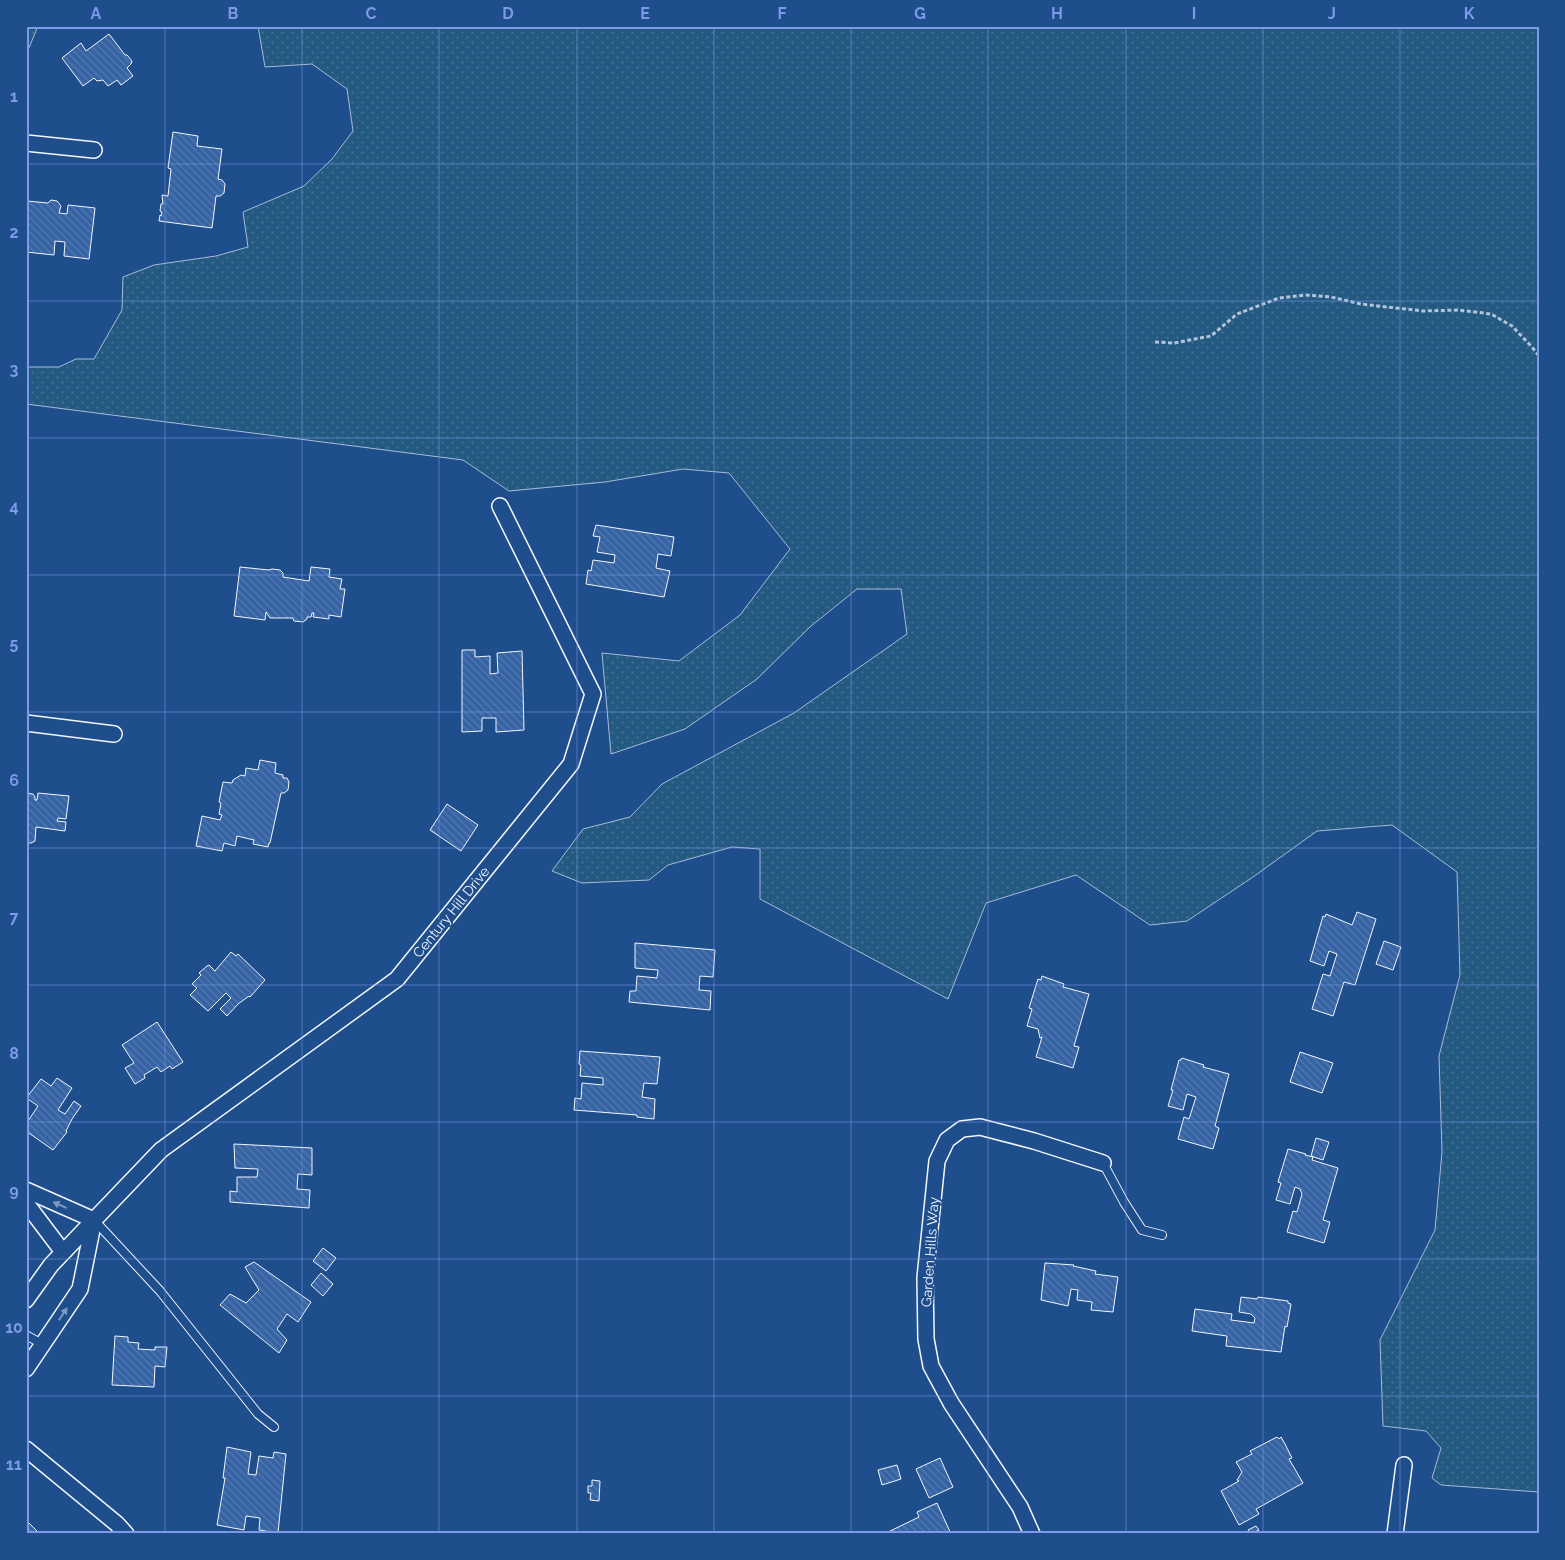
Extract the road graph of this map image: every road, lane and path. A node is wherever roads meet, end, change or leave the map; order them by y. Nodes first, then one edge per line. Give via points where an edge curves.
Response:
1 (26, 143) edge
2 (94, 150) dead end
3 (1155, 342) dead end
4 (1539, 356) edge
5 (500, 506) dead end
6 (26, 723) edge
7 (114, 734) dead end
8 (1103, 1163) joint
9 (26, 1190) edge
10 (26, 1203) edge
11 (94, 1220) junction
12 (1162, 1235) dead end
13 (63, 1252) junction
14 (26, 1300) edge
15 (26, 1335) edge
16 (42, 1344) junction
17 (26, 1369) edge
18 (274, 1427) dead end
19 (26, 1449) edge
20 (1404, 1465) dead end
21 (126, 1534) edge
22 (1032, 1534) edge
23 (1395, 1534) edge

1 - 2 street
3 - 4 path via 1174,343 1211,336 1237,314 1279,298 1306,295 1423,311 1460,310 1491,314 1512,326
5 - 11 street, Century Hill Drive via 593,694 571,764 397,979 160,1150
6 - 7 street
8 - 12 lane via 1142,1230
8 - 22 street, Garden Hills Way via 980,1127 962,1129 947,1140 937,1161 925,1278 926,1339 931,1366 1020,1507
11 -> 9 street
10 - 13 street
11 - 13 street, Century Hill Drive
16 -> 11 street via 80,1290
11 - 18 lane via 160,1292 258,1414
13 - 14 street, Century Hill Drive
15 - 16 lane
16 - 17 street
19 - 21 street
20 - 23 street

